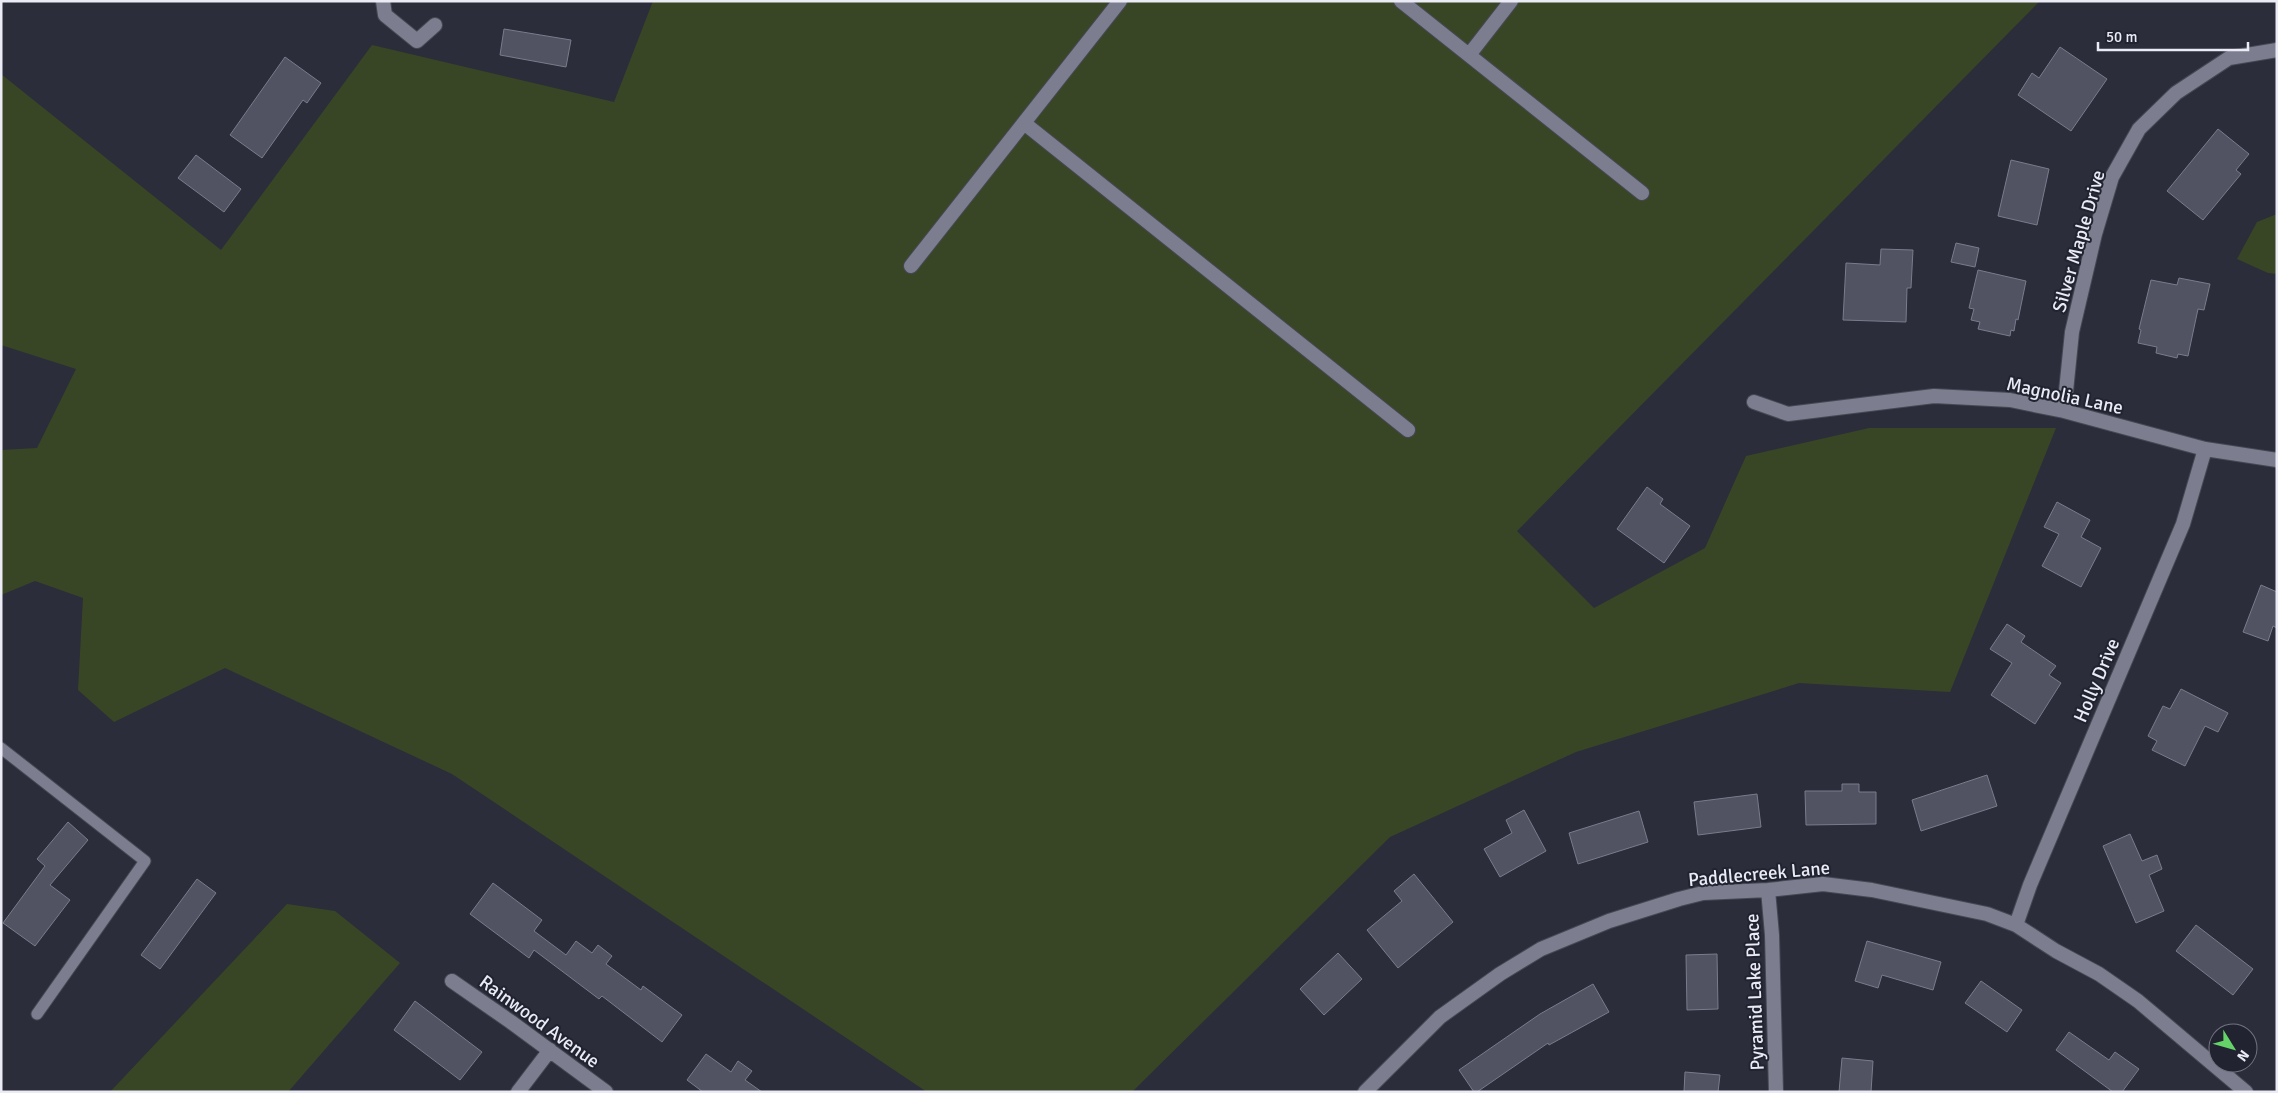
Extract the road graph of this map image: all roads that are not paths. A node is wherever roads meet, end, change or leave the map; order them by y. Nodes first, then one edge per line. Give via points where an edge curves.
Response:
1 (383, 1) edge
2 (1120, 1) edge
3 (1401, 1) edge
4 (1511, 1) edge
5 (435, 26) dead end
6 (2277, 50) edge
7 (1469, 55) junction
8 (1024, 123) junction
9 (1642, 193) dead end
10 (911, 266) dead end
11 (1754, 402) dead end
12 (2064, 411) junction
13 (1408, 430) dead end
14 (2205, 449) junction
15 (2277, 460) edge
16 (1, 748) edge
17 (1768, 890) junction
18 (2016, 925) junction
19 (452, 981) dead end
20 (36, 1014) dead end
21 (550, 1050) junction
22 (518, 1092) edge
23 (606, 1092) edge
24 (1366, 1092) edge
25 (1776, 1092) edge
26 (2246, 1092) edge

1 - 5 street via 385,15 417,41
2 - 8 street
3 - 7 street
4 - 7 street
6 - 12 street, Silver Maple Drive via 2229,58 2176,93 2139,129 2112,177 2095,234 2072,332
7 - 9 street
8 - 10 street
8 - 13 street
11 - 12 street, Magnolia Lane via 1788,414 1934,396 2010,400
12 - 14 street, Magnolia Lane
14 - 15 street, Magnolia Lane
14 - 18 street, Holly Drive via 2183,524
16 - 20 lane via 145,861
17 - 18 street, Paddlecreek Lane via 1823,884 1847,886 1987,914
17 - 24 street, Paddlecreek Lane via 1703,893 1679,898 1609,921 1541,949 1440,1017
17 - 25 street, Pyramid Lake Place
18 - 26 street, Paddlecreek Lane via 2138,1001
19 - 21 street, Rainwood Avenue
21 - 22 street
21 - 23 street, Rainwood Avenue

